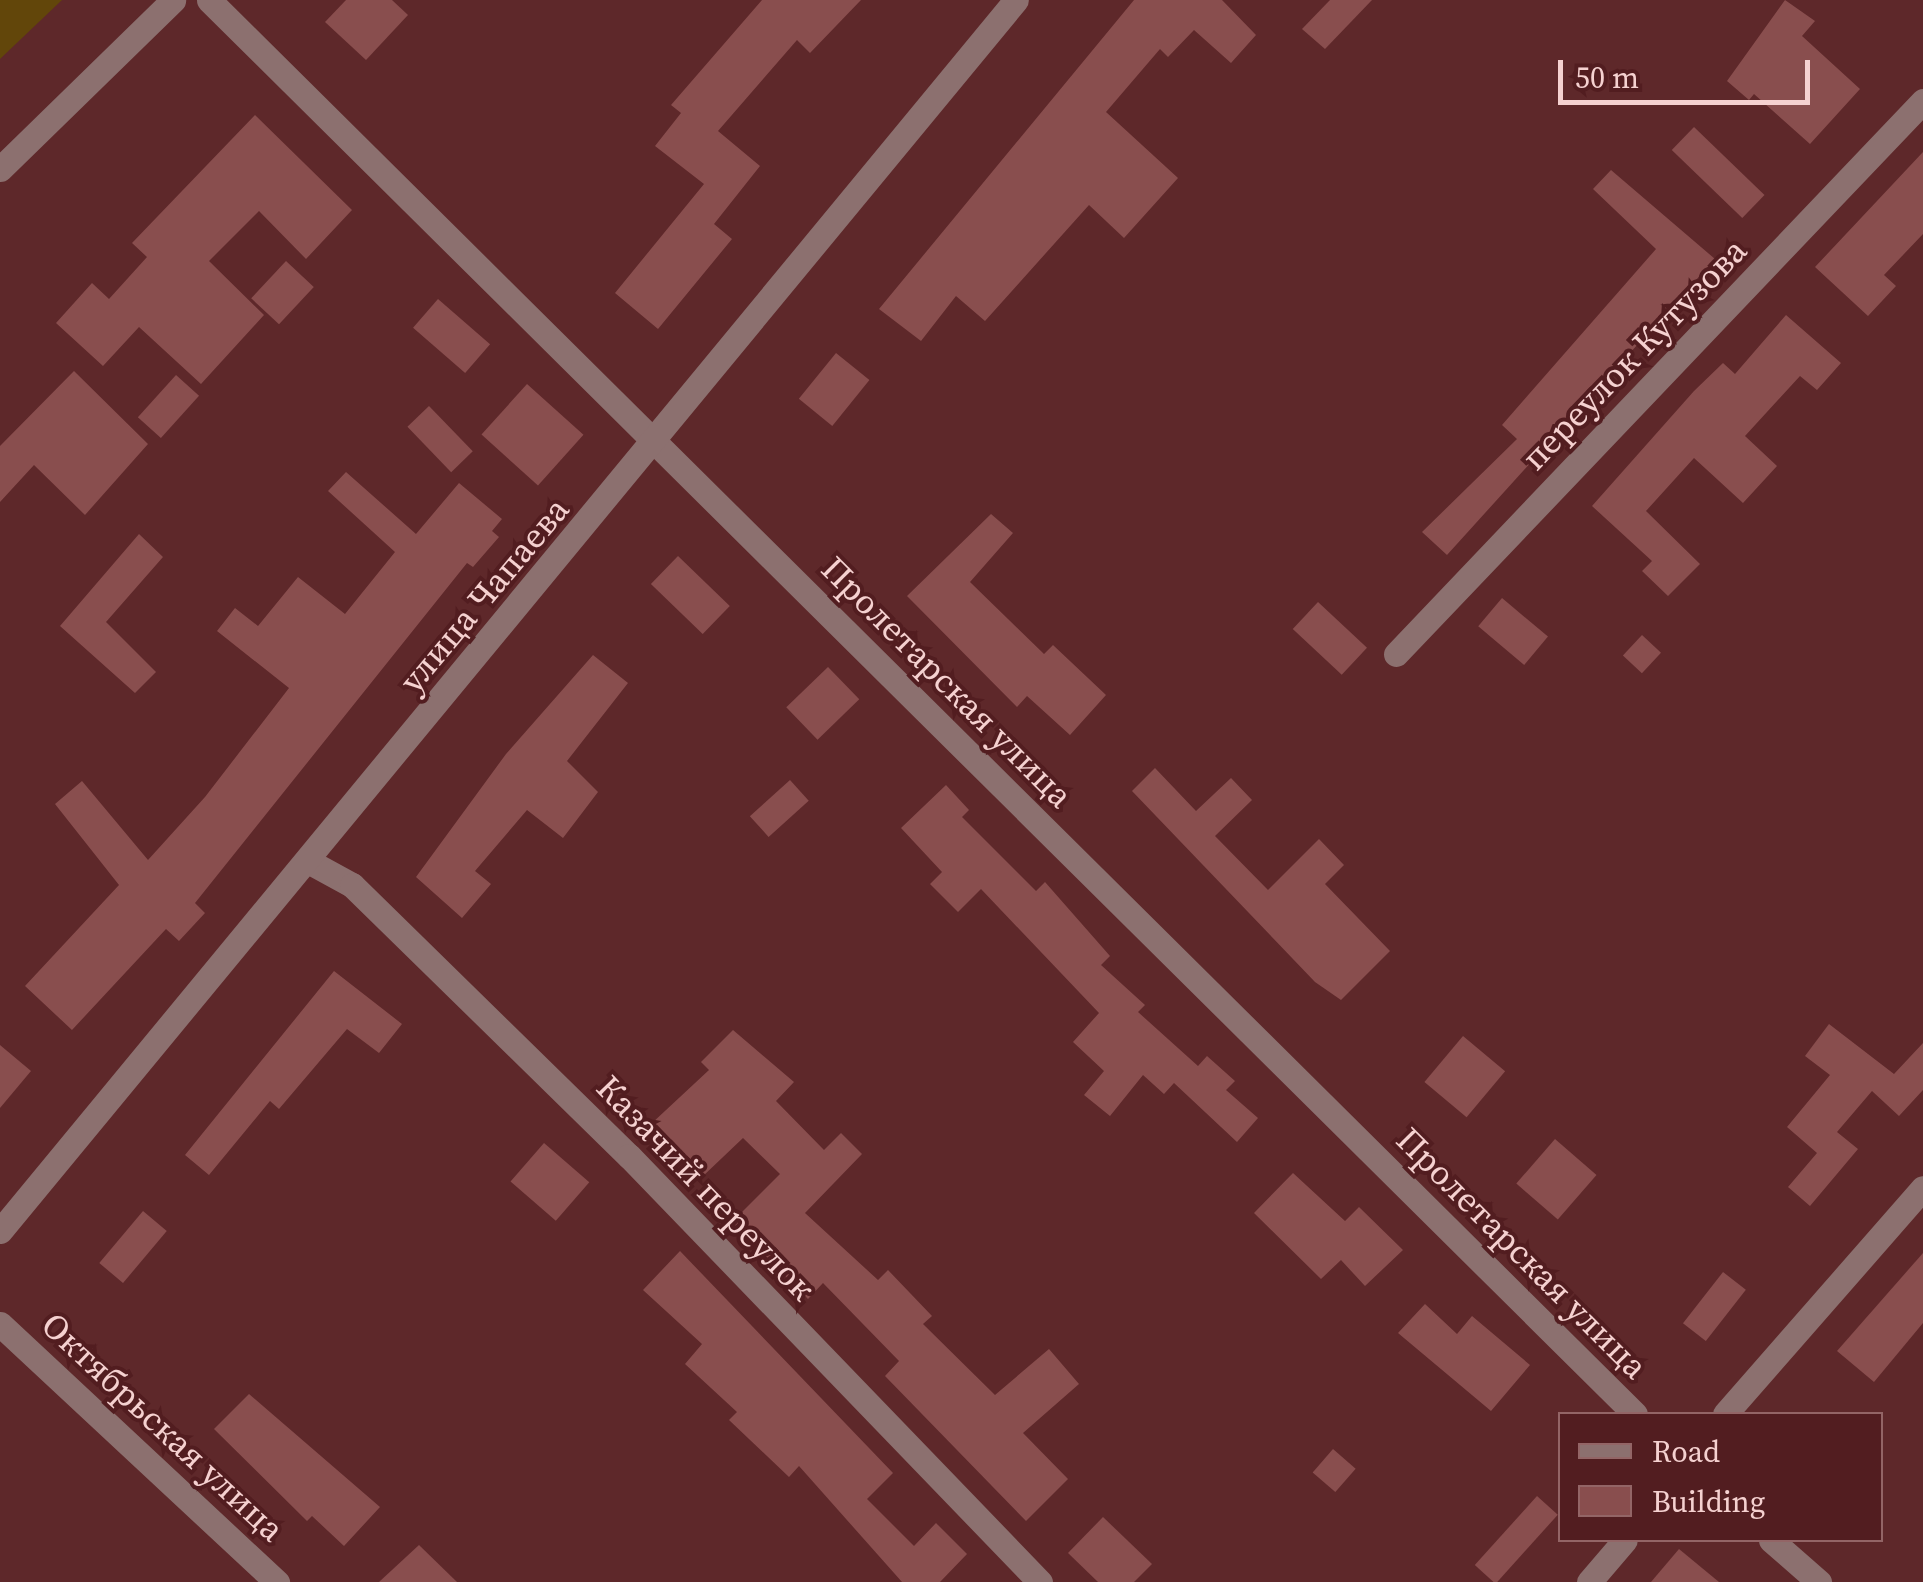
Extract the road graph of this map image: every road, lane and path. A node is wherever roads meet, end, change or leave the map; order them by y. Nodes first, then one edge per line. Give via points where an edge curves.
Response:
1 (172, 0) edge
2 (209, 0) edge
3 (1016, 0) edge
4 (1923, 101) edge
5 (0, 169) edge
6 (656, 442) junction
7 (1396, 654) dead end
8 (308, 861) junction
9 (1923, 1188) edge
10 (0, 1231) edge
11 (0, 1324) edge
12 (1633, 1412) edge
13 (1727, 1412) edge
14 (1623, 1542) edge
15 (1772, 1542) edge
16 (277, 1582) edge
17 (1040, 1582) edge
18 (1590, 1582) edge
19 (1818, 1582) edge

1 - 5 street
2 - 6 street, Пролетарская улица
3 - 6 street, улица Чапаева
4 - 7 street, переулок Кутузова
6 - 8 street, улица Чапаева
6 - 12 street, Пролетарская улица
8 - 10 street, улица Чапаева
8 - 17 street, Казачий переулок via 352,885 629,1156
9 - 13 street
11 - 16 street, Октябрьская улица
14 - 18 street
15 - 19 street

